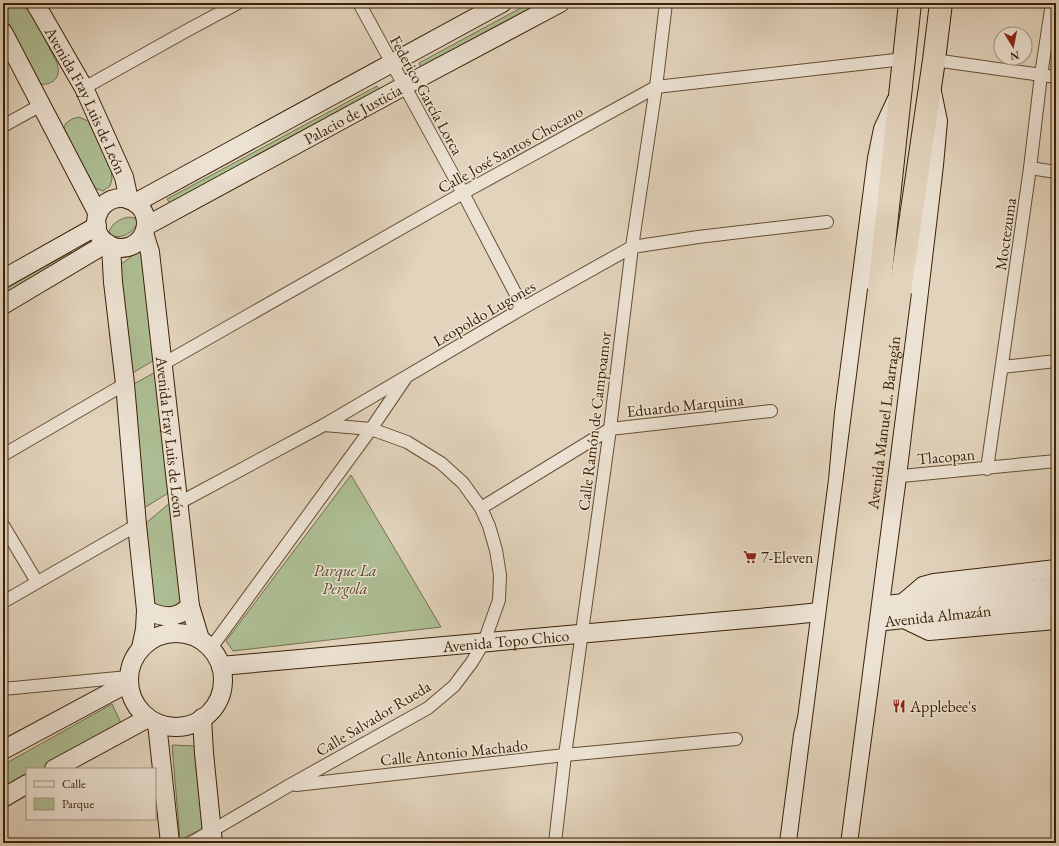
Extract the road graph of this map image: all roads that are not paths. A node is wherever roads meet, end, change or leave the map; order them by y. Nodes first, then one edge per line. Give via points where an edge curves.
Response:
1 (35, 3) edge
2 (238, 3) edge
3 (359, 3) edge
4 (502, 3) edge
5 (560, 3) edge
6 (666, 3) edge
7 (910, 3) edge
8 (941, 3) edge
9 (1052, 3) edge
10 (3, 32) edge
11 (904, 59) junction
12 (934, 60) junction
13 (391, 62) junction
14 (1041, 74) junction
15 (1056, 77) edge
16 (931, 82) junction
17 (404, 86) junction
18 (656, 87) junction
19 (84, 88) junction
20 (900, 94) junction
21 (41, 105) junction
22 (3, 126) edge
23 (1030, 168) junction
24 (1056, 172) edge
25 (124, 177) junction
26 (463, 193) junction
27 (90, 196) junction
28 (132, 201) junction
29 (98, 220) junction
30 (827, 222) dead end
31 (145, 230) junction
32 (109, 245) junction
33 (632, 247) junction
34 (3, 279) edge
35 (3, 305) edge
36 (523, 308) junction
37 (1056, 361) edge
38 (163, 364) junction
39 (1002, 367) junction
40 (406, 377) junction
41 (124, 384) junction
42 (771, 411) dead end
43 (324, 424) junction
44 (371, 429) junction
45 (610, 429) junction
46 (3, 455) edge
47 (1056, 461) edge
48 (987, 469) junction
49 (897, 477) junction
50 (838, 480) junction
51 (179, 503) junction
52 (481, 508) junction
53 (3, 525) edge
54 (137, 525) junction
55 (1056, 569) edge
56 (37, 582) junction
57 (1056, 587) edge
58 (3, 602) edge
59 (1056, 603) edge
60 (962, 605) junction
61 (190, 606) junction
62 (146, 610) junction
63 (903, 611) junction
64 (879, 614) junction
65 (820, 620) junction
66 (1056, 620) edge
67 (582, 634) junction
68 (484, 642) junction
69 (206, 644) junction
70 (141, 648) junction
71 (221, 666) junction
72 (128, 680) junction
73 (3, 689) edge
74 (202, 718) junction
75 (152, 720) junction
76 (736, 739) dead end
77 (3, 750) edge
78 (565, 755) junction
79 (800, 759) junction
80 (56, 768) edge
81 (858, 768) junction
82 (26, 785) edge
83 (290, 785) junction
84 (3, 798) edge
85 (213, 837) edge
86 (170, 843) edge
87 (191, 843) edge
88 (555, 843) edge
89 (789, 843) edge
90 (808, 843) edge
91 (829, 843) edge
92 (848, 843) edge

1 - 19 street, Avenida Fray Luis de León
2 - 19 street
3 - 13 street, Federico García Lorca
4 - 13 street, Palacio de Justicia
5 - 17 street, Palacio de Justicia
6 - 18 street, Calle Ramón de Campoamor
7 - 11 highway, Avenida Manuel L. Barragán
8 - 12 highway, Avenida Manuel L. Barragán
9 - 14 street, Moctezuma
10 - 21 street
11 - 18 street, Calle José Santos Chocano
11 - 20 highway, Avenida Manuel L. Barragán
12 - 14 street
12 - 16 highway, Avenida Manuel L. Barragán
13 - 17 street, Federico García Lorca
13 - 28 street, Palacio de Justicia
14 - 15 street
14 - 23 street, Moctezuma
16 - 49 street via 938,121
16 - 91 highway, Avenida Manuel L. Barragán, bridge via 900,292
17 - 26 street, Federico García Lorca
17 - 31 street, Palacio de Justicia
18 - 26 street, Calle José Santos Chocano
18 - 33 street, Calle Ramón de Campoamor
19 - 25 street, Avenida Fray Luis de León
20 - 50 street via 883,129 877,158 845,405
20 - 90 highway, Avenida Manuel L. Barragán, bridge via 879,290
21 - 22 street
21 - 27 street
23 - 24 street
23 - 39 street, Moctezuma
25 - 27 street via 116,193 104,198 95,199
25 - 28 street, Avenida Fray Luis de León
26 - 36 street, Federico García Lorca
26 - 38 street, Calle José Santos Chocano
27 - 29 street
28 - 29 street via 122,199 108,202 102,208
28 - 31 street via 144,213
29 - 32 street via 98,233
29 - 34 street
30 - 33 street, Leopoldo Lugones
31 - 32 street via 134,245 119,248
31 - 38 street, Avenida Fray Luis de León via 150,252
32 - 35 street
32 - 41 street
33 - 36 street, Leopoldo Lugones
33 - 45 street, Calle Ramón de Campoamor
36 - 40 street, Leopoldo Lugones
37 - 39 street
38 - 51 street, Avenida Fray Luis de León
39 - 48 street, Moctezuma
40 - 43 street, Leopoldo Lugones
40 - 44 street
41 - 46 street
41 - 54 street
42 - 45 street, Eduardo Marquina
43 - 44 street, Calle Salvador Rueda
43 - 51 street, Leopoldo Lugones
44 - 52 street, Calle Salvador Rueda via 407,442 441,463 463,483
44 - 69 street
45 - 52 street, Eduardo Marquina
45 - 67 street, Calle Ramón de Campoamor
47 - 48 street, Tlacopan
48 - 49 street, Tlacopan
49 - 50 street, Tlacopan
49 - 64 street
50 - 65 street
51 - 61 street, Avenida Fray Luis de León
52 - 68 street, Calle Salvador Rueda via 496,550 500,575 499,600
53 - 56 street
54 - 56 street
54 - 62 street
55 - 63 street via 934,583 924,586
56 - 58 street
57 - 60 street, Avenida Almazán
59 - 60 street, Avenida Almazán
60 - 63 street, Avenida Almazán
61 - 62 street via 184,612 169,617
61 - 69 street, Avenida Fray Luis de León
62 - 70 street
63 - 64 street, Avenida Almazán
63 - 66 street via 929,631
64 - 65 street, Avenida Almazán
64 - 81 street
65 - 67 street, Avenida Topo Chico via 791,615
65 - 79 street
67 - 68 street, Avenida Topo Chico
67 - 78 street, Calle Ramón de Campoamor
68 - 71 street, Avenida Topo Chico
68 - 83 street, Calle Salvador Rueda via 454,686 428,708
69 - 70 street via 180,633 159,636
69 - 71 street
70 - 72 street via 132,661
71 - 74 street via 223,680 220,695 213,708
72 - 73 street
72 - 75 street via 131,696 138,708
72 - 77 street
74 - 75 street via 188,725 172,726
74 - 85 street
75 - 80 street
75 - 86 street
76 - 78 street, Calle Antonio Machado
78 - 83 street, Calle Antonio Machado
78 - 88 street, Calle Ramón de Campoamor
79 - 81 street
79 - 89 street
81 - 92 street
82 - 84 street
83 - 85 street, Calle Antonio Machado
85 - 87 street, Calle Antonio Machado

